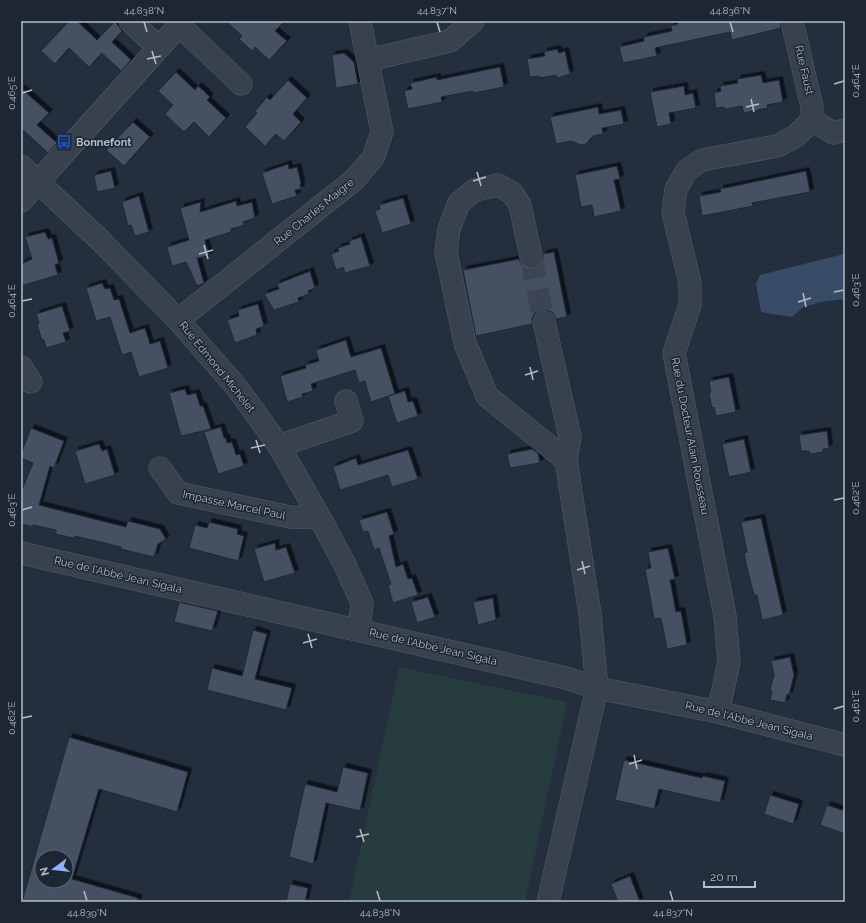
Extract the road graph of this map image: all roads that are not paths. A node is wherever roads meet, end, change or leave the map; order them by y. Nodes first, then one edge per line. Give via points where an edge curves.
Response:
1 (130, 21) edge
2 (360, 21) edge
3 (473, 21) edge
4 (792, 21) edge
5 (181, 23) edge
6 (159, 48) junction
7 (368, 60) junction
8 (241, 84) dead end
9 (812, 120) junction
10 (845, 130) edge
11 (21, 166) edge
12 (38, 181) junction
13 (21, 201) edge
14 (531, 257) tunnel mouth
15 (178, 320) junction
16 (544, 322) tunnel mouth
17 (346, 401) dead end
18 (279, 446) junction
19 (566, 460) junction
20 (160, 468) dead end
21 (320, 518) junction
22 (21, 553) edge
23 (359, 630) junction
24 (597, 688) junction
25 (718, 712) junction
26 (845, 745) edge
27 (548, 902) edge

1 - 6 street
2 - 7 street, Rue Charles Maigre
3 - 7 street via 450,41
4 - 9 street, Rue Faust via 812,107
5 - 6 street
5 - 8 street
6 - 12 street
7 - 15 street, Rue Charles Maigre via 382,132 373,158 354,180
9 - 10 street via 834,132
9 - 25 street, Rue du Docteur Alain Rousseau via 796,136 777,146 702,160 687,170 676,189 674,212 690,282 690,305 674,353 725,616 729,662
11 - 12 street, Rue Edmond Michelet
12 - 13 street
12 - 15 street, Rue Edmond Michelet
14 - 19 street via 520,205 512,193 498,185 475,190 459,203 449,229 446,252 465,343 487,396
15 - 18 street, Rue Edmond Michelet via 238,389
16 - 19 street via 570,437
17 - 18 street via 352,421
18 - 21 street, Rue Edmond Michelet
19 - 24 street via 590,614
20 - 21 street, Impasse Marcel Paul via 178,493 290,517
21 - 23 street, Rue Edmond Michelet via 362,603
22 - 23 street, Rue de l'Abbé Jean Sigala
23 - 24 street, Rue de l'Abbé Jean Sigala via 566,678
24 - 25 street, Rue de l'Abbé Jean Sigala
24 - 27 street
25 - 26 street, Rue de l'Abbé Jean Sigala

